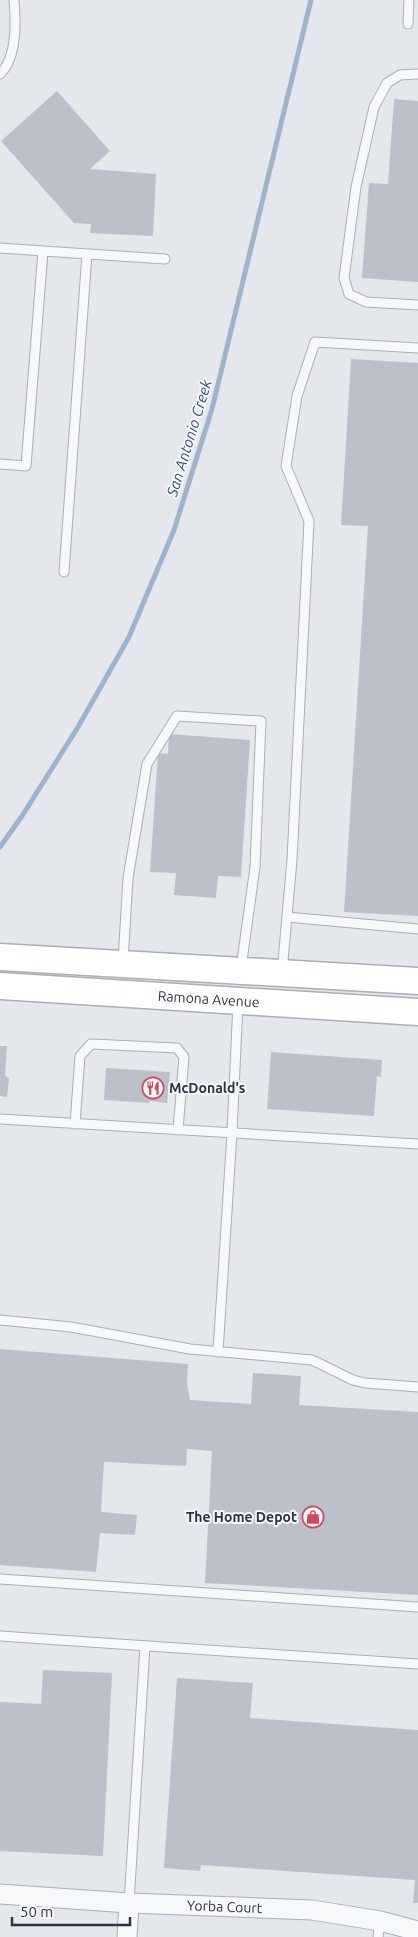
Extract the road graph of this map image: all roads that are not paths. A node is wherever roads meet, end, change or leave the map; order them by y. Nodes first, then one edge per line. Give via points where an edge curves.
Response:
1 (14, 0) edge
2 (409, 0) edge
3 (408, 24) dead end
4 (0, 74) edge
5 (418, 74) edge
6 (0, 248) edge
7 (43, 251) junction
8 (87, 254) junction
9 (164, 259) dead end
10 (418, 305) edge
11 (418, 348) edge
12 (0, 464) edge
13 (64, 572) dead end
14 (288, 917) junction
15 (418, 929) edge
16 (0, 957) edge
17 (123, 964) junction
18 (241, 971) junction
19 (282, 973) junction
20 (418, 981) edge
21 (0, 986) edge
22 (238, 1001) junction
23 (418, 1012) edge
24 (0, 1119) edge
25 (74, 1124) junction
26 (178, 1130) junction
27 (232, 1133) junction
28 (418, 1144) edge
29 (0, 1320) edge
30 (218, 1352) junction
31 (418, 1387) edge
32 (0, 1579) edge
33 (418, 1607) edge
34 (0, 1636) edge
35 (145, 1646) junction
36 (418, 1664) edge
37 (0, 1894) edge
38 (129, 1903) junction
39 (379, 1929) edge
40 (418, 1931) edge
41 (127, 1937) edge

1 - 4 lane via 12,58
2 - 3 lane
5 - 10 lane via 400,75 387,84 374,107 356,187 344,278 349,294 366,302
6 - 7 lane
7 - 8 lane
7 - 12 lane via 26,466
8 - 9 lane
8 - 13 lane
11 - 14 lane via 315,342 297,396 286,466 309,521
14 - 15 lane
14 - 19 lane
16 - 17 main road
17 - 18 main road
17 - 18 lane via 128,878 147,764 177,716 261,721 255,867
18 - 19 main road
18 - 22 main road
19 - 20 main road
21 - 22 main road, Ramona Avenue
22 - 23 main road, Ramona Avenue
22 - 27 lane
24 - 25 lane
25 - 26 lane
25 - 26 lane via 80,1056 90,1044 177,1048 184,1057
26 - 27 lane
27 - 28 lane
27 - 30 lane
29 - 30 lane via 70,1327
30 - 31 lane via 312,1360 353,1380
32 - 33 lane
34 - 35 lane
35 - 36 lane
35 - 38 lane
37 - 38 street, Yorba Court
38 - 39 street, Yorba Court via 312,1910
38 - 41 street
39 - 40 street, Yorba Court

